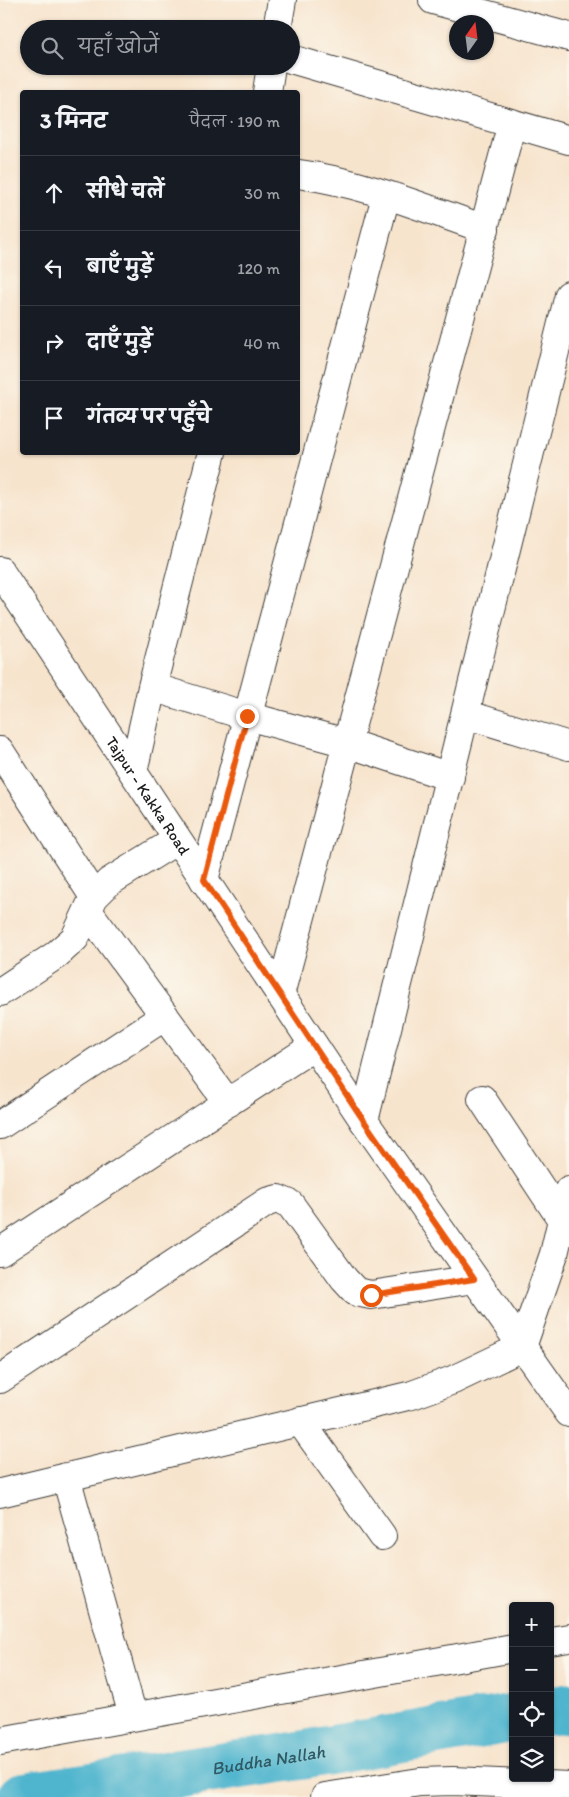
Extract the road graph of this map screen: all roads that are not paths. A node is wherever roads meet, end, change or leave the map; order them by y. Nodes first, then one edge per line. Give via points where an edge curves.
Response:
1 (282, 0) edge
2 (433, 0) edge
3 (279, 20) edge
4 (569, 36) edge
5 (300, 63) edge
6 (270, 75) edge
7 (267, 90) edge
8 (512, 123) junction
9 (569, 140) edge
10 (300, 174) edge
11 (386, 196) junction
12 (485, 228) junction
13 (569, 295) edge
14 (211, 455) edge
15 (0, 571) edge
16 (152, 687) junction
17 (465, 714) junction
18 (247, 716) junction
19 (347, 743) junction
20 (569, 746) edge
21 (0, 751) edge
22 (132, 772) junction
23 (450, 778) junction
24 (177, 840) junction
25 (204, 880) junction
26 (91, 904) junction
27 (0, 992) edge
28 (280, 995) junction
29 (165, 1016) junction
30 (314, 1046) junction
31 (482, 1099) dead end
32 (228, 1103) junction
33 (364, 1121) junction
34 (0, 1125) edge
35 (569, 1190) edge
36 (562, 1220) junction
37 (0, 1252) edge
38 (474, 1279) junction
39 (522, 1347) junction
40 (0, 1378) edge
41 (569, 1413) edge
42 (300, 1421) junction
43 (66, 1477) junction
44 (0, 1492) edge
45 (382, 1536) dead end
46 (569, 1638) edge
47 (554, 1640) edge
48 (509, 1649) edge
49 (132, 1716) junction
50 (0, 1741) edge
51 (569, 1786) edge
52 (403, 1791) edge
53 (325, 1797) edge

1 - 3 street
2 - 4 street
5 - 8 street
6 - 7 street
8 - 9 street
8 - 12 street
10 - 11 street via 322,177
11 - 12 street
11 - 18 street
12 - 19 street
13 - 17 street
14 - 16 street
15 - 22 street, Tajpur - Kakka Road
16 - 18 street
16 - 22 street
17 - 20 street
17 - 23 street
18 - 19 street
18 - 25 street
19 - 23 street
19 - 28 street
21 - 26 street
22 - 24 street, Tajpur - Kakka Road
23 - 33 street
24 - 25 street, Tajpur - Kakka Road
24 - 26 street via 109,882
25 - 28 street, Tajpur - Kakka Road
26 - 27 street via 75,938 56,955
26 - 29 street
28 - 30 street, Tajpur - Kakka Road
29 - 32 street
29 - 34 street
30 - 32 street
30 - 33 street, Tajpur - Kakka Road
31 - 36 street
32 - 37 street
33 - 38 street, Tajpur - Kakka Road
35 - 36 street
36 - 39 street via 554,1254
38 - 39 street, Tajpur - Kakka Road
38 - 40 street via 371,1295 356,1292 290,1204 278,1200 267,1202
39 - 41 street, Tajpur - Kakka Road
39 - 42 street via 453,1380 412,1395
42 - 43 street
42 - 45 street
43 - 44 street
43 - 49 street
46 - 47 street
48 - 49 street
49 - 50 street
51 - 52 street via 420,1782
52 - 53 street

